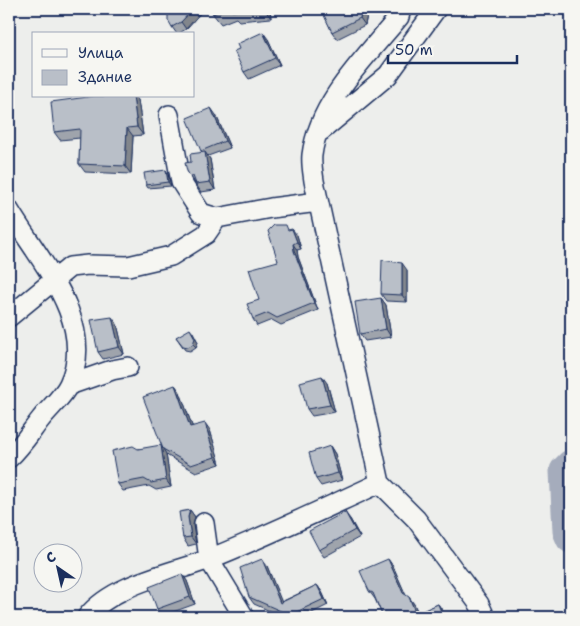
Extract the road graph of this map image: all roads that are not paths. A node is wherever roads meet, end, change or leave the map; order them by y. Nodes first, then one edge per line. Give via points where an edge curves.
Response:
1 (401, 9) edge
2 (436, 9) edge
3 (169, 115) dead end
4 (316, 136) junction
5 (318, 202) junction
6 (9, 210) edge
7 (217, 218) junction
8 (54, 280) junction
9 (9, 317) edge
10 (128, 367) dead end
11 (69, 385) junction
12 (9, 458) edge
13 (380, 483) junction
14 (204, 523) dead end
15 (209, 559) junction
16 (87, 617) edge
17 (244, 617) edge
18 (485, 617) edge

1 - 4 street via 400,17 331,102
2 - 4 street via 388,75
3 - 7 street via 181,182 201,213
4 - 5 street via 312,156
5 - 7 street
5 - 13 street
6 - 8 street
7 - 8 street via 206,234 171,256 128,266 70,268
8 - 9 street
8 - 11 street via 67,304 76,332
10 - 11 street
11 - 12 street
13 - 15 street
13 - 18 street via 416,518 479,604
14 - 15 street
15 - 16 street via 116,593
15 - 17 street

